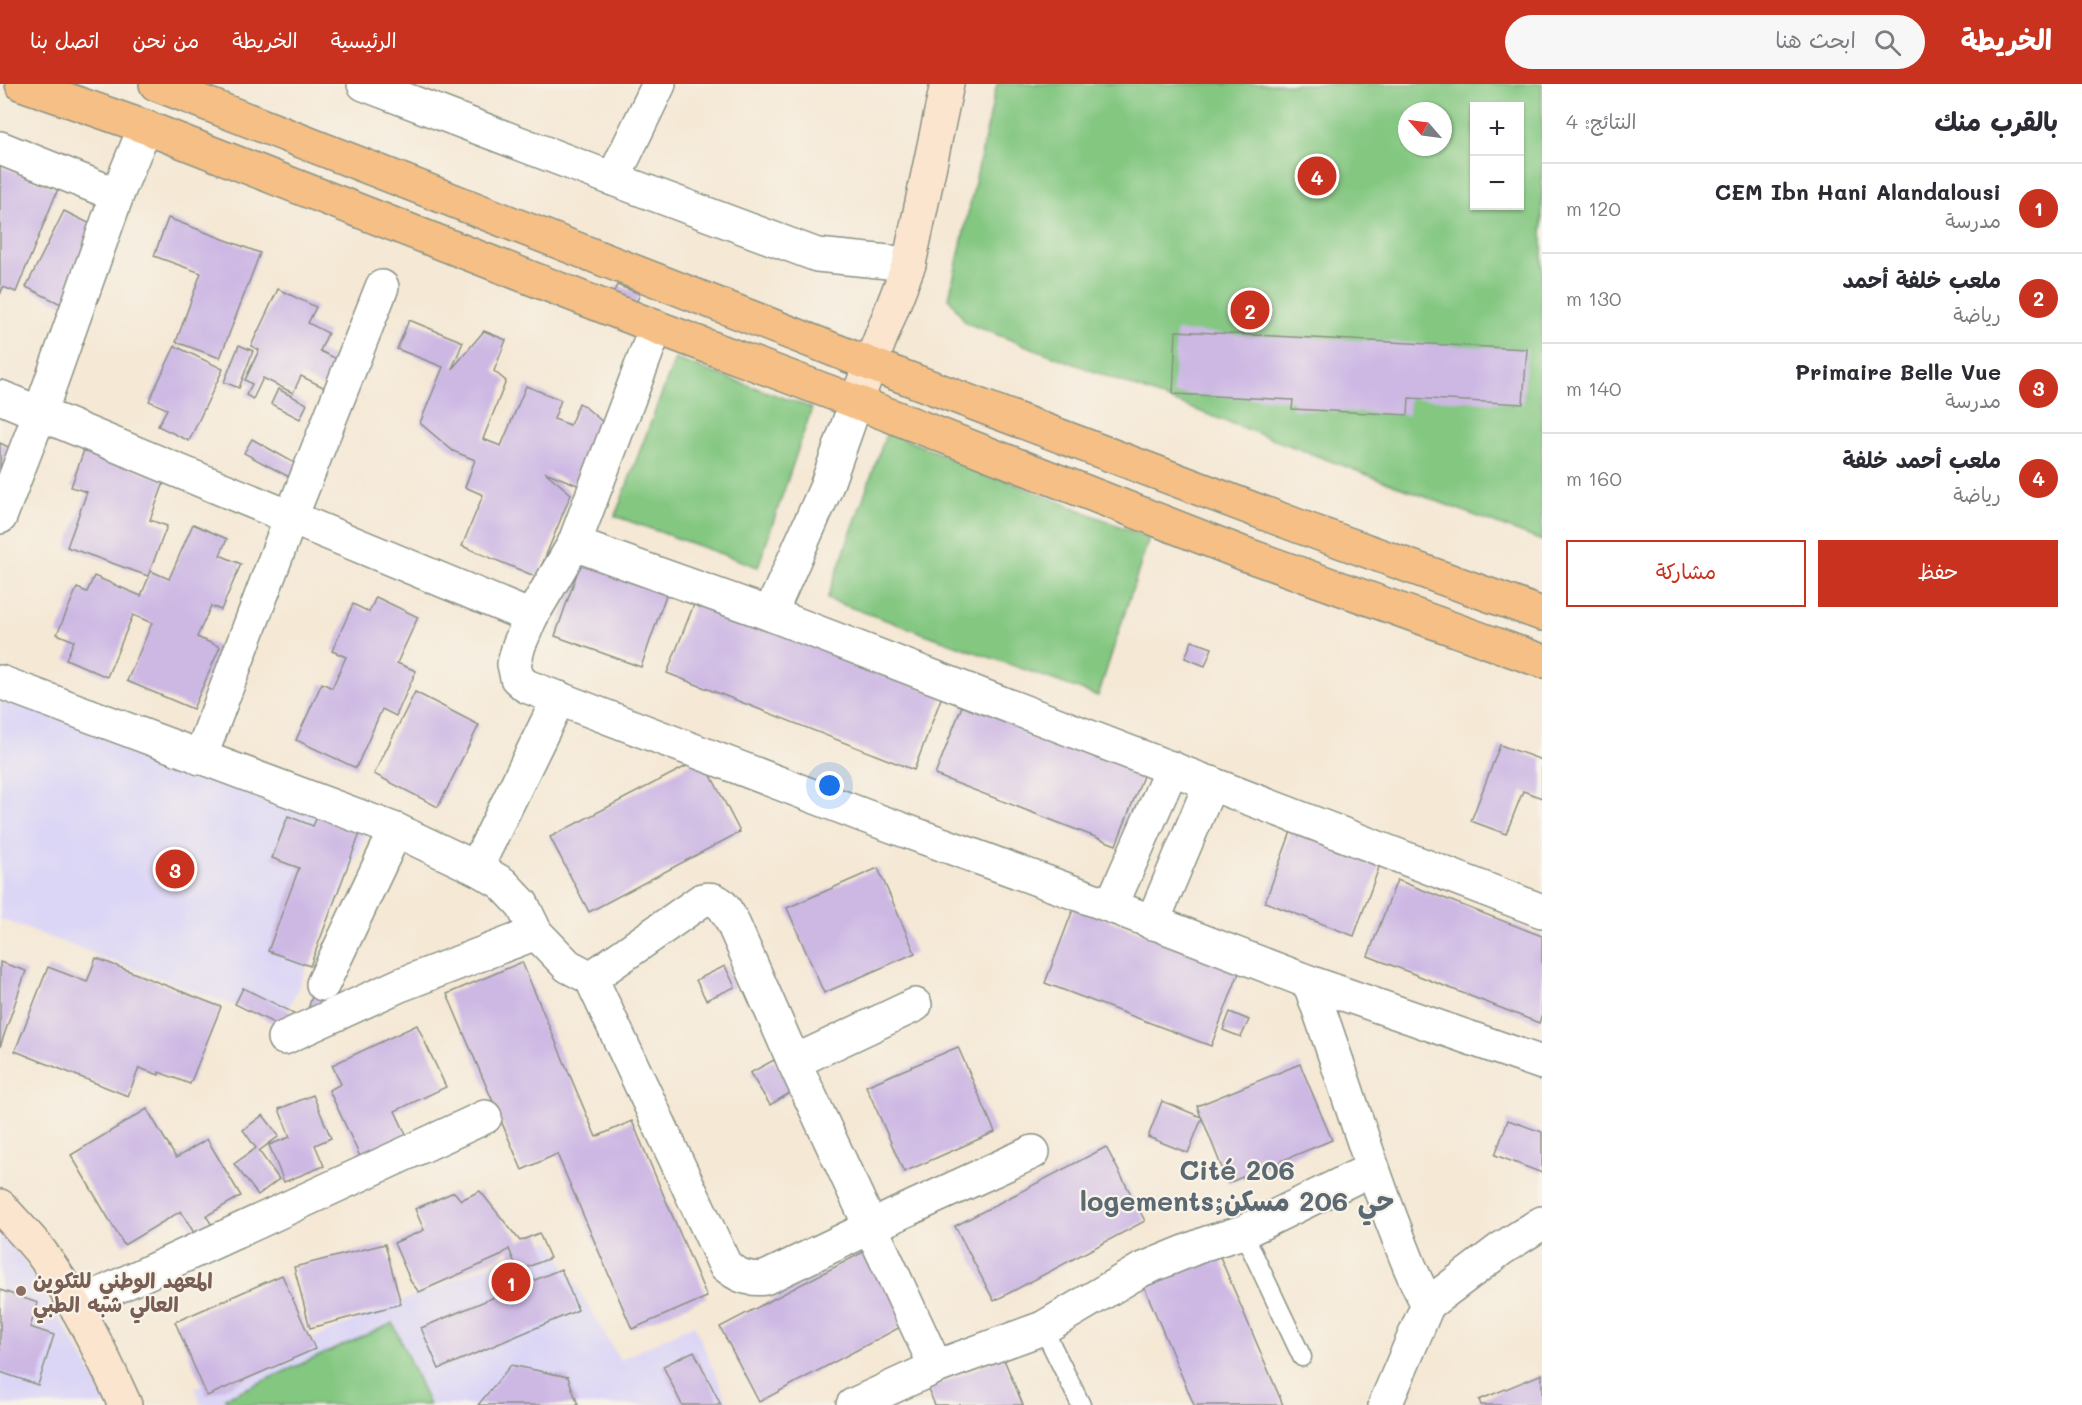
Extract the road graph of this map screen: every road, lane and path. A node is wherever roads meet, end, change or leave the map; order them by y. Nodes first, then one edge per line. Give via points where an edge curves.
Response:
1 (22, 84) edge
2 (156, 84) edge
3 (659, 84) edge
4 (947, 84) edge
5 (382, 87) edge
6 (145, 127) junction
7 (0, 148) edge
8 (613, 179) junction
9 (117, 195) junction
10 (909, 264) junction
11 (382, 288) dead end
12 (656, 327) junction
13 (870, 364) junction
14 (0, 397) edge
15 (856, 402) junction
16 (40, 413) junction
17 (1, 510) edge
18 (291, 518) junction
19 (574, 544) junction
20 (770, 614) junction
21 (1542, 614) edge
22 (531, 616) junction
23 (1542, 661) edge
24 (0, 682) edge
25 (559, 698) junction
26 (200, 758) junction
27 (1172, 768) junction
28 (1211, 783) junction
29 (396, 830) junction
30 (476, 868) junction
31 (1111, 906) junction
32 (1542, 911) edge
33 (1152, 923) junction
34 (536, 933) junction
35 (591, 978) junction
36 (1309, 982) junction
37 (323, 984) dead end
38 (915, 1005) dead end
39 (284, 1038) dead end
40 (794, 1062) junction
41 (1542, 1064) edge
42 (485, 1117) dead end
43 (1033, 1152) dead end
44 (1372, 1169) junction
45 (0, 1206) edge
46 (1542, 1223) edge
47 (871, 1228) junction
48 (1243, 1232) junction
49 (1428, 1304) junction
50 (75, 1306) junction
51 (1043, 1328) junction
52 (1302, 1357) dead end
53 (936, 1367) junction
54 (125, 1405) edge
55 (853, 1405) edge
56 (1081, 1405) edge
57 (1385, 1405) edge

1 - 6 main road
2 - 13 main road
3 - 8 street
4 - 10 street
5 - 8 street
6 - 9 street
6 - 12 main road
7 - 9 street
8 - 10 street via 818,255
9 - 16 street
10 - 13 street
11 - 18 street
12 - 15 main road
12 - 19 street
13 - 15 street
13 - 21 main road
14 - 16 street
15 - 20 street via 825,490
15 - 23 main road via 1242,553
16 - 17 street
16 - 18 street
18 - 22 street
18 - 26 street
19 - 20 street
19 - 22 street
20 - 27 street
22 - 25 street via 514,664 517,678 526,686
24 - 26 street
25 - 30 street
25 - 31 street
26 - 29 street
27 - 28 street
27 - 31 street
28 - 32 street
28 - 33 street
29 - 30 street
29 - 37 street
30 - 34 street via 502,883 522,904
31 - 33 street
33 - 36 street
34 - 35 street via 568,966
34 - 39 street via 400,985
35 - 40 street via 702,900 716,900 732,921
35 - 47 street via 725,1265 737,1275 765,1278
36 - 41 street
36 - 44 street
38 - 40 street
40 - 47 street
42 - 50 street
43 - 47 street
44 - 48 street
44 - 49 street via 1407,1262
45 - 50 street via 40,1252
46 - 49 street
47 - 53 street
48 - 51 street via 1141,1270
48 - 52 lane
49 - 57 street
50 - 54 street
51 - 53 street
51 - 56 lane
53 - 55 street

